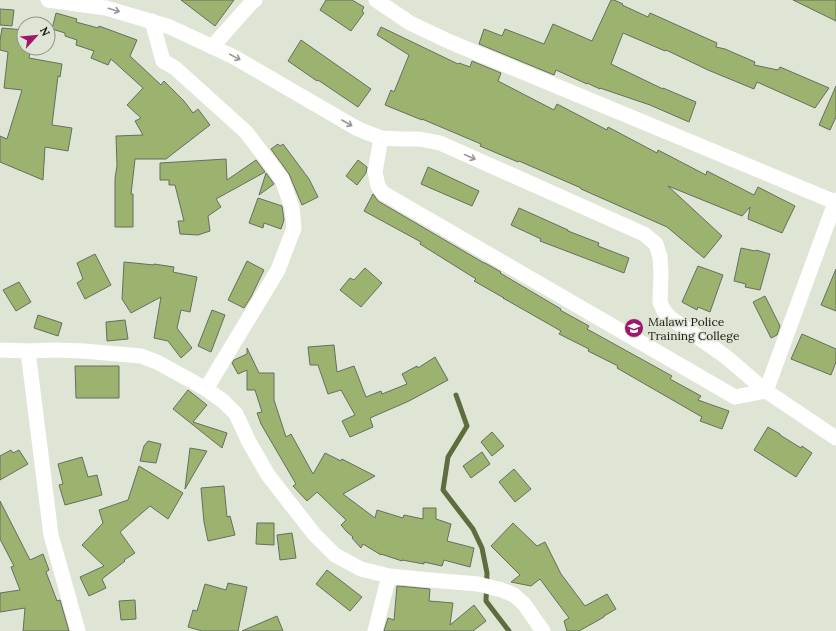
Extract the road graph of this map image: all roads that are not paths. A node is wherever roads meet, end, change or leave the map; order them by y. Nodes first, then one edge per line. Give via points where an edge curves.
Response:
1 (48, 0) edge
2 (255, 0) edge
3 (376, 0) edge
4 (152, 21) junction
5 (212, 47) junction
6 (381, 138) junction
7 (836, 201) edge
8 (0, 350) edge
9 (28, 351) junction
10 (206, 389) junction
11 (766, 391) junction
12 (836, 437) edge
13 (389, 576) junction
14 (78, 631) edge
15 (375, 631) edge
16 (543, 631) edge

1 -> 4 street via 106,8
2 - 5 street
3 - 7 street via 410,23 448,42
4 - 5 street
4 - 10 street via 163,61 175,68 246,132 282,179 292,208 294,228 278,270
5 -> 6 street via 234,57 358,129
6 - 11 street via 375,172 378,186 383,193 735,397
6 -> 11 street via 419,139 440,144 644,234 656,244 660,257 660,302 664,311 725,356
7 - 11 street
8 - 9 street
9 - 10 street via 83,351 141,356
9 - 14 street via 52,535
10 - 13 street via 224,401 236,414 268,475 314,534 335,555 361,569
11 - 12 street
13 - 15 street
13 - 16 street via 478,584 502,590 514,595 524,604

